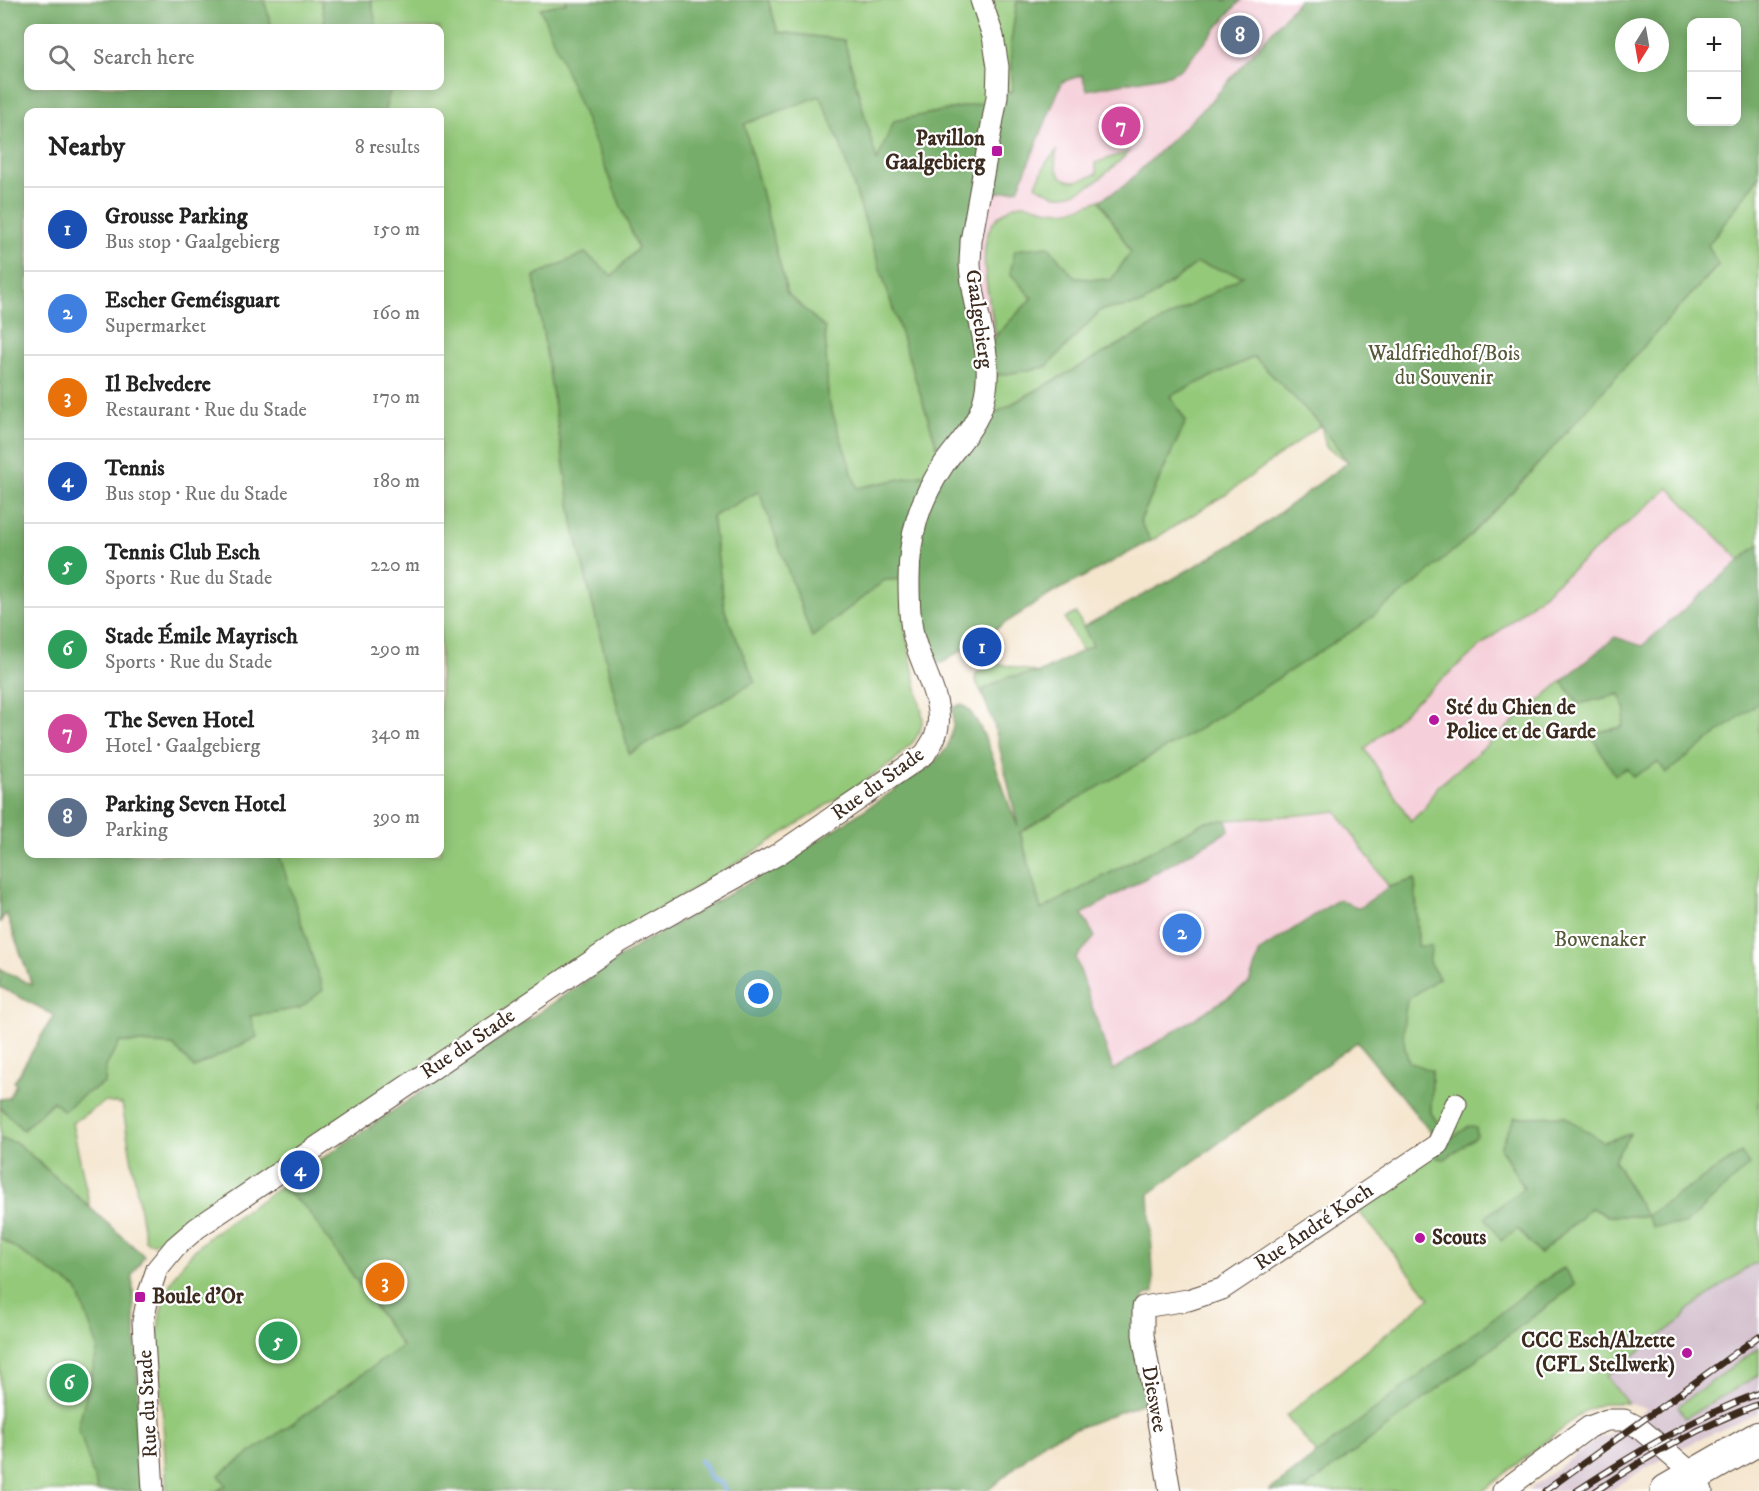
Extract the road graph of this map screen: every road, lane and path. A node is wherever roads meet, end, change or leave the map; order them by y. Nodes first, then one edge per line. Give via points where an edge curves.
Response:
1 (981, 0) edge
2 (933, 690) joint
3 (1456, 1104) dead end
4 (1143, 1307) joint
5 (1759, 1438) edge
6 (1688, 1486) edge
7 (153, 1491) edge
8 (1170, 1491) edge
9 (1503, 1491) edge

1 - 2 street, Gaalgebierg via 993,36 997,98 970,265 988,377 973,426 932,485 914,527 909,579 912,632
2 - 7 street, Rue du Stade via 939,716 936,734 925,754 780,853 620,942 197,1228 175,1247 158,1269 143,1321
3 - 4 street, Rue André Koch via 1438,1144 1222,1289 1188,1300
4 - 8 street, Dieswee via 1143,1335
5 - 6 main road
6 - 9 street via 1638,1427 1624,1420 1607,1420 1589,1427

